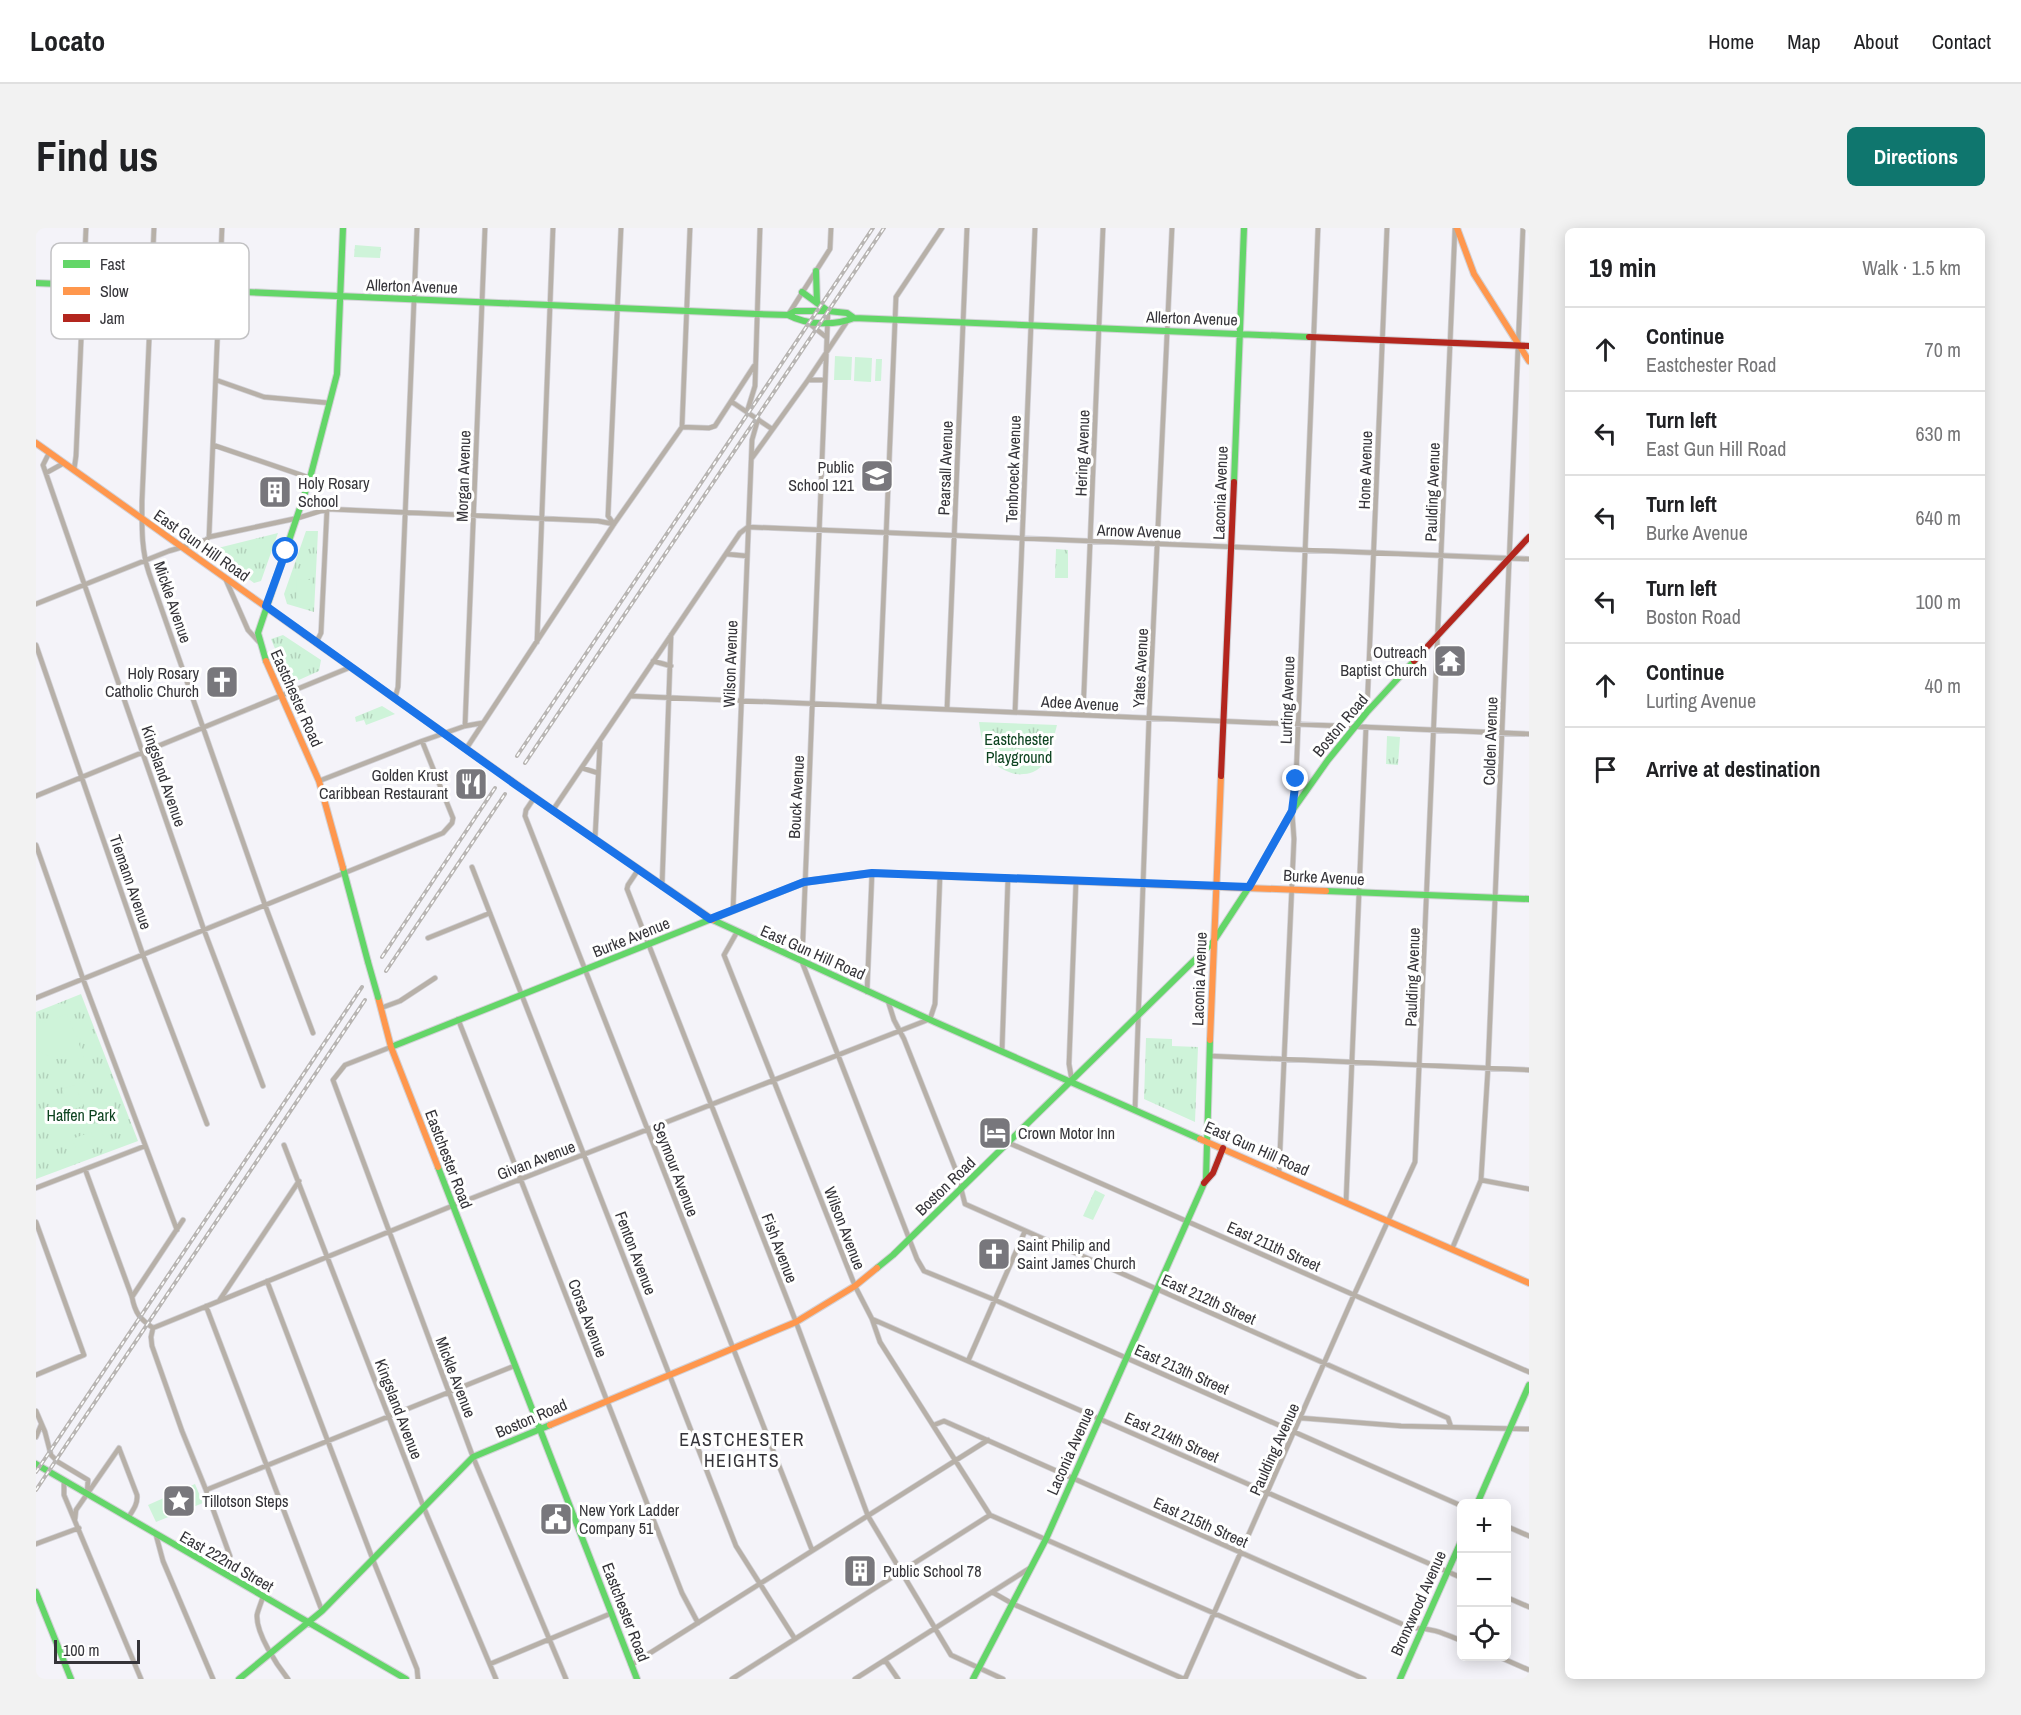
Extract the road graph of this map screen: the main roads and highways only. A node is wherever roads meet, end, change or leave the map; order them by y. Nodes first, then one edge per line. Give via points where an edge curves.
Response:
1 (343, 228) edge
2 (1244, 228) edge
3 (1456, 228) edge
4 (816, 271) road end
5 (36, 283) edge
6 (51, 284) edge
7 (249, 292) edge
8 (802, 292) road end
9 (340, 296) junction
10 (817, 303) junction
11 (828, 310) junction
12 (788, 315) junction
13 (854, 318) junction
14 (1241, 334) junction
15 (1518, 345) junction
16 (1529, 346) edge
17 (1529, 361) edge
18 (36, 443) edge
19 (1529, 537) edge
20 (266, 606) junction
21 (1216, 885) junction
22 (1249, 887) junction
23 (1529, 899) edge
24 (710, 919) junction
25 (1213, 942) junction
26 (391, 1047) junction
27 (1072, 1081) junction
28 (1208, 1141) junction
29 (1223, 1148) junction
30 (1204, 1183) junction
31 (1529, 1283) edge
32 (1529, 1385) edge
33 (539, 1429) junction
34 (36, 1464) edge
35 (1479, 1499) edge
36 (1457, 1548) edge
37 (36, 1593) edge
38 (309, 1623) junction
39 (71, 1679) edge
40 (239, 1679) edge
41 (406, 1679) edge
42 (637, 1679) edge
43 (973, 1679) edge
44 (1400, 1679) edge

1 - 9 main road, Eastchester Road
2 - 14 main road, Laconia Avenue
3 - 15 main road via 1474,274
4 - 10 main road
5 - 6 main road, Allerton Avenue
7 - 9 main road, Allerton Avenue
8 - 10 main road
9 - 12 main road, Allerton Avenue
9 - 20 main road, Eastchester Road via 337,374 298,518
10 - 11 main road
11 - 12 main road, Allerton Avenue via 795,311
11 - 13 main road, Allerton Avenue
12 - 13 main road, Allerton Avenue via 806,321 846,323
13 - 14 main road, Allerton Avenue
14 - 15 main road, Allerton Avenue
14 - 21 main road, Laconia Avenue
15 - 16 main road, Allerton Avenue
15 - 17 main road
18 - 20 main road, East Gun Hill Road
19 - 22 main road, Boston Road via 1367,712 1292,811
20 - 24 main road, East Gun Hill Road
20 - 26 main road, Eastchester Road, bridge via 259,642 319,781
21 - 22 main road, Burke Avenue
21 - 24 main road, Burke Avenue via 872,873 804,882
21 - 25 main road, Laconia Avenue
22 - 23 main road, Burke Avenue
22 - 25 main road, Boston Road
24 - 26 main road, Burke Avenue
24 - 27 main road, East Gun Hill Road
25 - 27 main road, Boston Road
25 - 28 main road, Laconia Avenue
26 - 33 main road, Eastchester Road
27 - 28 main road, East Gun Hill Road
27 - 33 main road, Boston Road via 962,1190 855,1286 796,1322
28 - 29 main road, East Gun Hill Road
28 - 30 main road, Laconia Avenue
29 - 30 main road via 1213,1173
29 - 31 main road, East Gun Hill Road
30 - 43 main road, Laconia Avenue via 1046,1539
32 - 35 main road
33 - 38 main road, Boston Road via 473,1457
33 - 42 main road, Eastchester Road
34 - 38 main road, East 222nd Street
36 - 44 main road, Bronxwood Avenue
37 - 39 main road
38 - 40 main road, Boston Road
38 - 41 main road, East 222nd Street

